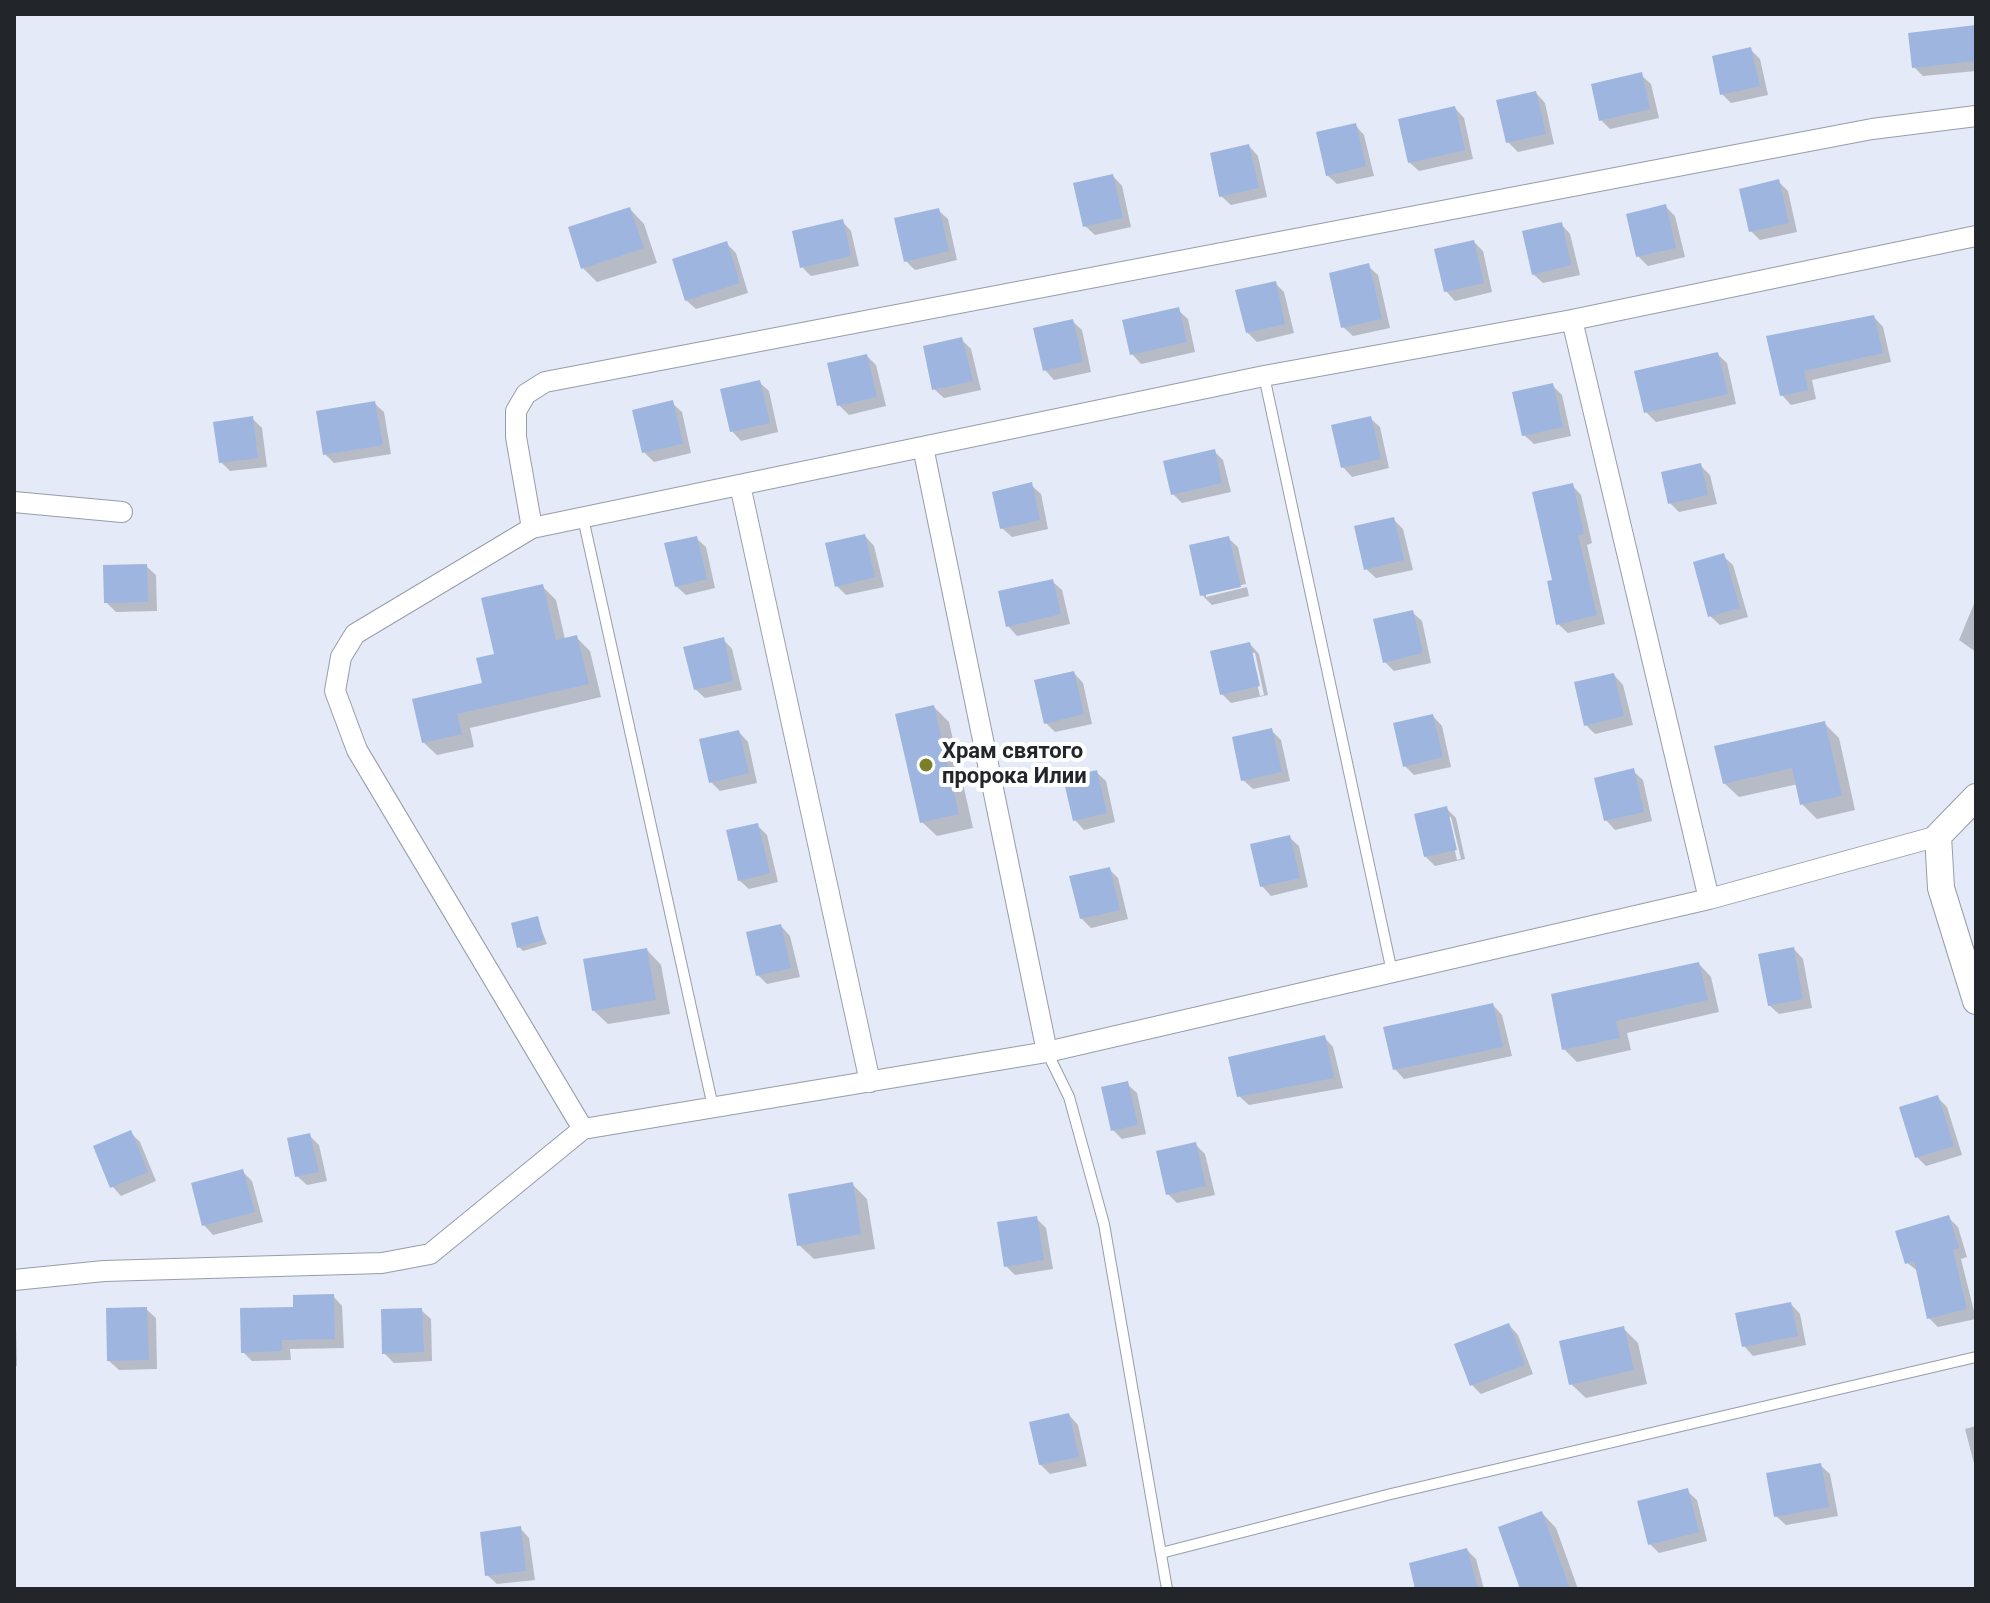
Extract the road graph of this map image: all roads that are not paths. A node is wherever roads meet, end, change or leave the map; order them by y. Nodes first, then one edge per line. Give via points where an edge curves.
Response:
1 (1976, 116) edge
2 (1976, 236) edge
3 (1572, 320) junction
4 (1264, 376) junction
5 (923, 447) junction
6 (740, 485) junction
7 (14, 502) edge
8 (122, 512) dead end
9 (583, 518) junction
10 (532, 528) junction
11 (1976, 797) edge
12 (1938, 836) junction
13 (1709, 899) junction
14 (1392, 972) junction
15 (1976, 1001) edge
16 (1047, 1052) junction
17 (870, 1082) junction
18 (713, 1107) junction
19 (583, 1129) junction
20 (14, 1280) edge
21 (1976, 1357) edge
22 (1161, 1553) junction
23 (1167, 1589) edge

1 - 10 street via 1861,131 545,382 526,394 516,411
2 - 3 street
3 - 4 street
3 - 13 street
4 - 5 street
4 - 14 lane
5 - 6 street
5 - 16 street
6 - 9 street
6 - 17 street
7 - 8 street
9 - 10 street
9 - 18 lane
10 - 19 street via 355,634 341,657 335,691 357,750
11 - 12 street
12 - 13 street
12 - 15 street via 1941,888
13 - 14 street
14 - 16 street
16 - 17 street
16 - 22 lane via 1069,1097 1104,1224
17 - 18 street
18 - 19 street
19 - 20 street via 430,1254 382,1263 104,1271
21 - 22 lane
22 - 23 lane

